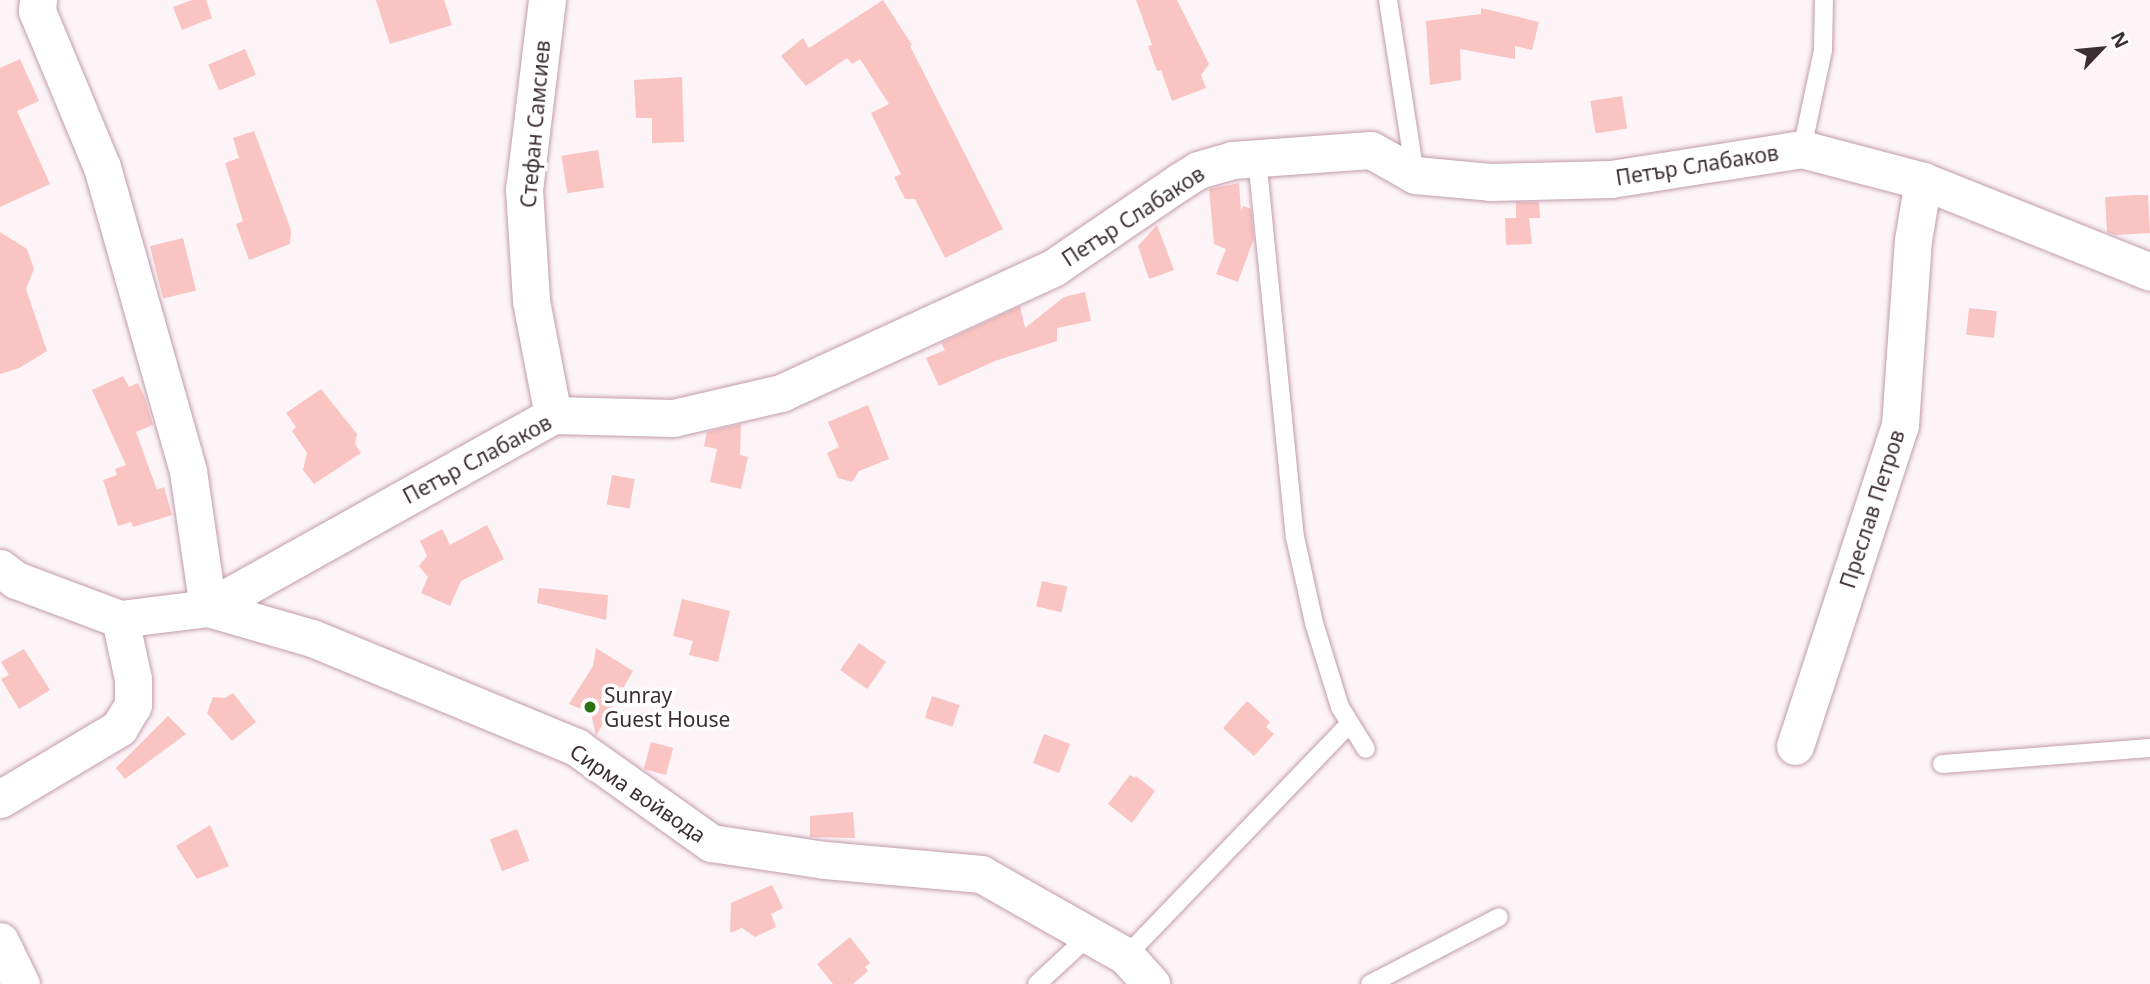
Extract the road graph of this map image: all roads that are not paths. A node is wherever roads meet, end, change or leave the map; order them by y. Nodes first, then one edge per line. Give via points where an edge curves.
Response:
1 (38, 0) edge
2 (547, 0) edge
3 (1388, 0) edge
4 (1824, 0) edge
5 (1802, 149) junction
6 (1257, 158) junction
7 (1415, 175) junction
8 (1923, 181) junction
9 (2150, 272) edge
10 (553, 415) junction
11 (0, 568) edge
12 (208, 608) junction
13 (120, 619) junction
14 (1348, 725) junction
15 (1795, 746) dead end
16 (2150, 748) edge
17 (1366, 749) dead end
18 (1942, 764) dead end
19 (0, 799) edge
20 (1499, 917) dead end
21 (1090, 935) junction
22 (0, 941) edge
23 (1126, 956) junction
24 (21, 984) edge
25 (1037, 984) edge
26 (1151, 984) edge
27 (1370, 984) edge

1 - 12 street via 37,11 102,167 188,471
2 - 10 street, Стефан Самсиев via 524,189 531,301
3 - 7 lane
4 - 5 lane via 1823,50
5 - 7 street, Петър Слабаков via 1611,179 1490,182
5 - 8 street, Петър Слабаков
6 - 7 street, Петър Слабаков via 1371,150
6 - 10 street, Петър Слабаков via 1198,170 1053,268 782,393 673,418
6 - 14 lane via 1295,537 1314,623
8 - 9 street, Петър Слабаков
8 - 15 street, Преслав Петров via 1913,240 1900,425
10 - 12 street, Петър Слабаков
11 - 13 street, Сирма войвода via 16,580
12 - 13 street, Сирма войвода
12 - 21 street, Сирма войвода via 312,638 576,747 710,843 825,860 981,874
13 - 19 street via 133,679 133,705 119,728
14 - 17 lane
14 - 23 lane
16 - 18 lane
20 - 27 lane
21 - 23 street, Сирма войвода
21 - 25 lane
22 - 24 street
23 - 26 street, Сирма войвода

